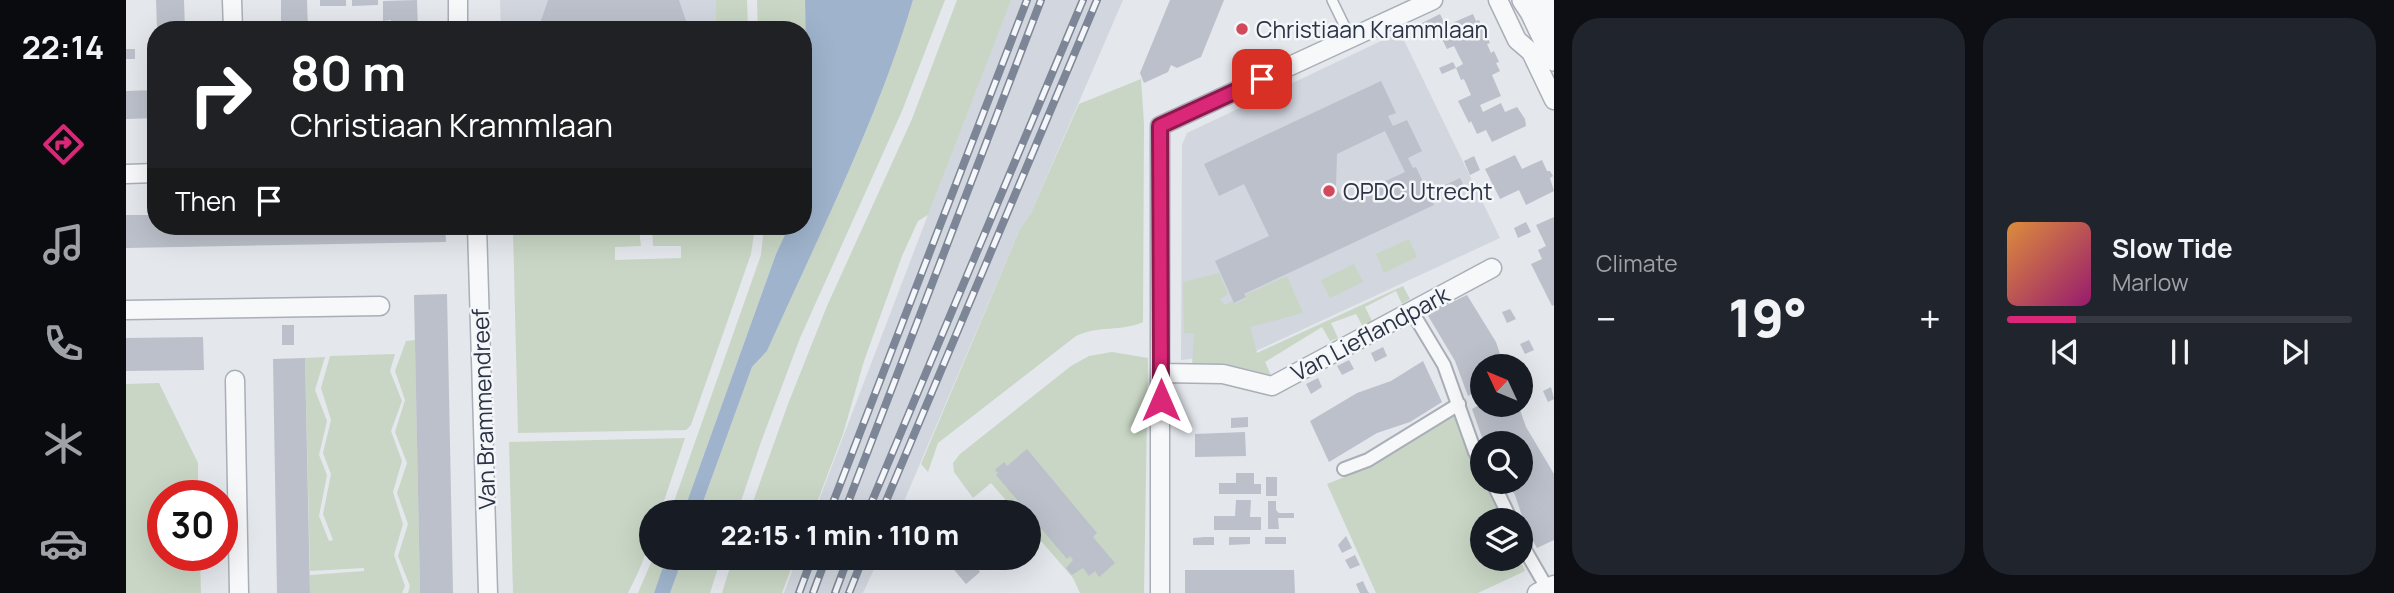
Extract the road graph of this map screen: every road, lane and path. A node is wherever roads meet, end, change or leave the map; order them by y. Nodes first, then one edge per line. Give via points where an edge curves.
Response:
1 (232, 0) edge
2 (457, 0) edge
3 (1332, 0) edge
4 (1433, 0) edge
5 (1498, 0) edge
6 (1524, 0) edge
7 (1542, 0) edge
8 (233, 21) edge
9 (458, 21) edge
10 (1545, 24) edge
11 (1351, 38) junction
12 (1531, 52) junction
13 (1554, 60) edge
14 (1554, 100) edge
15 (126, 173) edge
16 (147, 173) edge
17 (477, 235) edge
18 (1493, 268) dead end
19 (380, 306) dead end
20 (126, 310) edge
21 (1411, 310) junction
22 (1161, 373) junction
23 (235, 380) dead end
24 (1459, 404) junction
25 (1470, 438) edge
26 (1343, 469) dead end
27 (1533, 565) edge
28 (1546, 589) edge
29 (239, 593) edge
30 (488, 593) edge
31 (1160, 593) edge

1 - 8 street
2 - 9 street
3 - 11 lane
4 - 11 street
5 - 12 street via 1517,40
6 - 10 street
7 - 10 street
10 - 12 street
10 - 13 street
11 - 22 street via 1160,126
12 - 14 street
15 - 16 street
17 - 30 street, Van Brammendreef
18 - 21 street, Van Lieflandpark
19 - 20 street
21 - 22 street, Van Lieflandpark via 1272,386 1223,374
21 - 24 street via 1444,365
22 - 31 street
23 - 29 street
24 - 25 street
24 - 26 street via 1368,460
27 - 28 street

